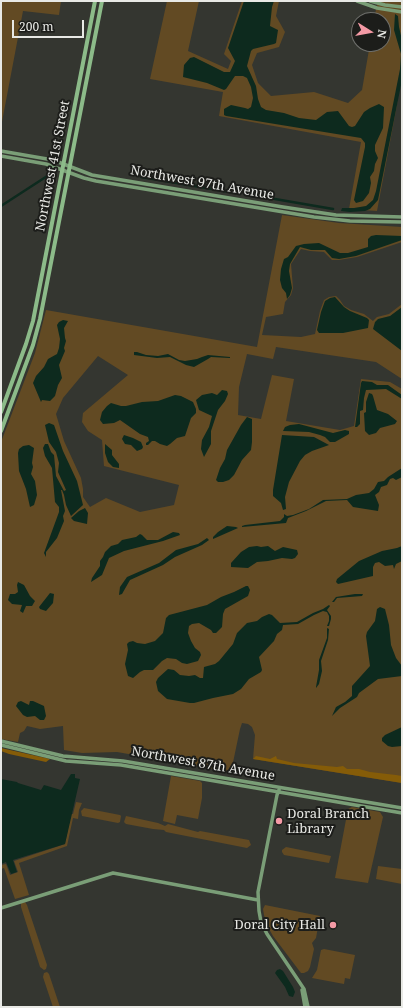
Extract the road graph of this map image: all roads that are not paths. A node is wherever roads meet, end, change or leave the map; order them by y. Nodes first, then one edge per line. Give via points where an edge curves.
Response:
1 (95, 1) edge
2 (102, 1) edge
3 (357, 1) edge
4 (370, 1) edge
5 (402, 7) edge
6 (402, 12) edge
7 (1, 151) edge
8 (1, 156) edge
9 (63, 164) junction
10 (62, 169) junction
11 (69, 169) junction
12 (402, 217) edge
13 (402, 222) edge
14 (49, 236) junction
15 (56, 237) junction
16 (48, 244) junction
17 (53, 254) junction
18 (45, 258) junction
19 (43, 268) junction
20 (48, 276) junction
21 (36, 303) junction
22 (43, 304) junction
23 (6, 400) junction
24 (12, 402) junction
25 (1, 412) edge
26 (1, 431) edge
27 (1, 741) edge
28 (1, 745) edge
29 (58, 758) junction
30 (278, 787) junction
31 (277, 792) junction
32 (402, 808) edge
33 (402, 813) edge
34 (258, 900) junction
35 (1, 908) edge
36 (306, 1007) edge

1 - 9 main road, Northwest 41st Street
2 - 11 main road, Northwest 41st Street
3 - 6 street via 377,8
4 - 5 street
7 - 9 street, Northwest 97th Avenue
8 - 10 street, Northwest 97th Avenue via 41,162
9 - 10 main road, Northwest 41st Street
9 - 11 street, Northwest 97th Avenue
10 - 11 street, Northwest 97th Avenue
10 - 14 main road, Northwest 41st Street
11 - 12 street, Northwest 97th Avenue via 314,212
11 - 13 street, Northwest 97th Avenue via 96,181 314,217
11 - 15 main road, Northwest 41st Street
14 - 15 main road
14 - 16 main road, Northwest 41st Street
15 - 17 main road, Northwest 41st Street
16 - 17 main road
16 - 18 main road, Northwest 41st Street
17 - 18 main road
17 - 20 main road, Northwest 41st Street
18 - 19 main road, Northwest 41st Street
19 - 20 main road
19 - 21 main road, Northwest 41st Street
20 - 22 main road, Northwest 41st Street
21 - 22 main road
21 - 23 main road, Northwest 41st Street via 29,335
22 - 24 main road, Northwest 41st Street via 36,335
23 - 24 main road
23 - 25 main road, Northwest 41st Street
24 - 26 main road, Northwest 41st Street
27 - 29 street, Northwest 87th Avenue
28 - 29 street, Northwest 87th Avenue
29 - 30 street, Northwest 87th Avenue via 123,761
29 - 31 street, Northwest 87th Avenue
30 - 31 street
30 - 32 street, Northwest 87th Avenue
31 - 33 street, Northwest 87th Avenue
31 - 34 street
34 - 35 street via 113,873
34 - 36 street via 260,918 266,934 295,974 301,985

